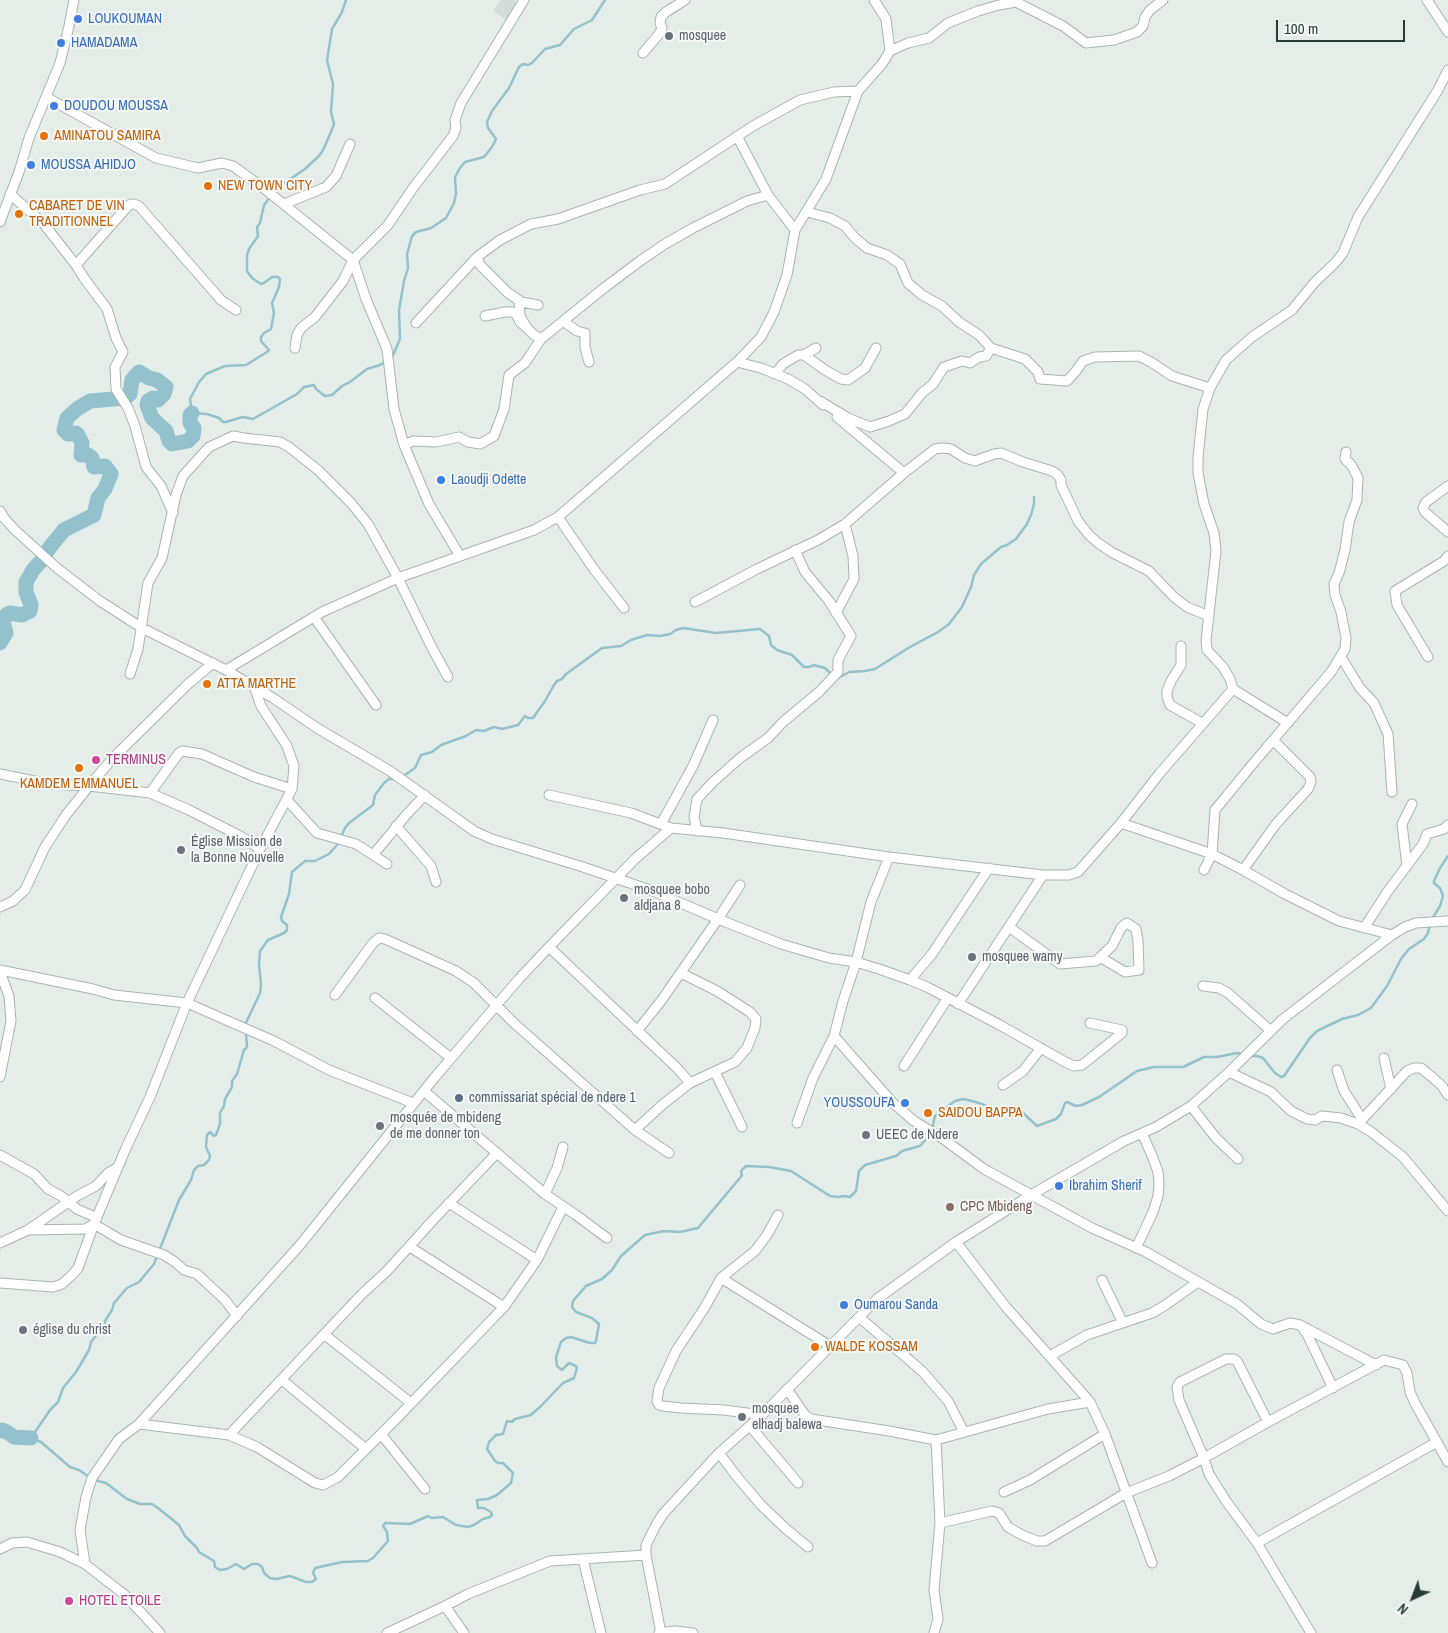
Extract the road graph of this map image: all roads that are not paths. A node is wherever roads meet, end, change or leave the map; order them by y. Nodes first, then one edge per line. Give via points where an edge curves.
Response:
1 (74, 0) edge
2 (524, 0) edge
3 (686, 0) edge
4 (874, 0) edge
5 (1163, 0) edge
6 (1426, 0) edge
7 (1448, 32) edge
8 (890, 51) junction
9 (642, 53) dead end
10 (1448, 70) edge
11 (858, 91) junction
12 (46, 97) junction
13 (737, 136) junction
14 (350, 144) dead end
15 (10, 194) junction
16 (768, 195) junction
17 (282, 203) junction
18 (807, 212) junction
19 (0, 222) edge
20 (795, 230) junction
21 (477, 257) junction
22 (353, 260) junction
23 (76, 265) junction
24 (519, 300) junction
25 (538, 305) dead end
26 (236, 310) dead end
27 (485, 316) dead end
28 (563, 321) junction
29 (416, 322) dead end
30 (527, 328) junction
31 (541, 339) junction
32 (295, 348) dead end
33 (816, 348) dead end
34 (876, 348) dead end
35 (991, 348) junction
36 (804, 355) junction
37 (588, 362) dead end
38 (737, 362) junction
39 (775, 374) junction
40 (1210, 388) junction
41 (820, 401) junction
42 (404, 445) junction
43 (1346, 452) dead end
44 (904, 473) junction
45 (1448, 486) edge
46 (0, 511) edge
47 (173, 513) junction
48 (558, 517) junction
49 (845, 524) junction
50 (1448, 532) edge
51 (795, 550) junction
52 (460, 556) junction
53 (1448, 556) edge
54 (398, 578) junction
55 (695, 602) dead end
56 (624, 608) dead end
57 (836, 613) junction
58 (1209, 616) junction
59 (314, 617) junction
60 (142, 628) junction
61 (1181, 646) dead end
62 (1428, 657) dead end
63 (1341, 658) junction
64 (213, 663) junction
65 (226, 670) junction
66 (130, 674) dead end
67 (448, 677) dead end
68 (255, 689) junction
69 (1232, 689) junction
70 (376, 705) dead end
71 (712, 720) dead end
72 (1202, 723) junction
73 (1288, 723) junction
74 (1272, 740) junction
75 (0, 774) edge
76 (89, 786) junction
77 (292, 789) junction
78 (1392, 792) dead end
79 (150, 794) junction
80 (425, 795) junction
81 (549, 795) dead end
82 (287, 800) junction
83 (1412, 804) dead end
84 (1121, 823) junction
85 (661, 824) junction
86 (1448, 825) edge
87 (396, 826) junction
88 (671, 828) junction
89 (697, 831) junction
90 (260, 849) junction
91 (1212, 854) junction
92 (373, 855) junction
93 (888, 857) junction
94 (387, 864) dead end
95 (1407, 866) junction
96 (988, 868) junction
97 (1204, 870) dead end
98 (1243, 870) junction
99 (1043, 875) junction
100 (617, 878) junction
101 (436, 882) dead end
102 (740, 884) dead end
103 (0, 908) edge
104 (718, 919) junction
105 (1448, 921) edge
106 (1009, 927) junction
107 (1364, 928) junction
108 (1392, 935) junction
109 (549, 946) junction
110 (1100, 957) junction
111 (856, 962) junction
112 (0, 971) edge
113 (681, 973) junction
114 (910, 980) junction
115 (1203, 986) dead end
116 (335, 995) dead end
117 (375, 998) dead end
118 (947, 999) junction
119 (187, 1002) junction
120 (958, 1004) junction
121 (496, 1006) junction
122 (1090, 1023) dead end
123 (1271, 1030) junction
124 (637, 1031) junction
125 (834, 1036) junction
126 (1041, 1048) junction
127 (451, 1058) junction
128 (1384, 1058) dead end
129 (904, 1066) dead end
130 (1337, 1070) dead end
131 (715, 1072) junction
132 (1229, 1072) junction
133 (0, 1077) edge
134 (690, 1083) junction
135 (1003, 1085) dead end
136 (1391, 1089) junction
137 (424, 1092) junction
138 (1448, 1094) edge
139 (413, 1103) junction
140 (1191, 1106) junction
141 (1360, 1121) junction
142 (796, 1123) dead end
143 (742, 1126) dead end
144 (635, 1130) junction
145 (1142, 1133) junction
146 (563, 1147) dead end
147 (497, 1153) junction
148 (669, 1153) dead end
149 (0, 1155) edge
150 (1238, 1159) dead end
151 (118, 1167) junction
152 (545, 1194) junction
153 (1031, 1195) junction
154 (68, 1202) junction
155 (449, 1203) junction
156 (563, 1207) junction
157 (1448, 1211) edge
158 (778, 1215) dead end
159 (96, 1221) junction
160 (28, 1230) junction
161 (607, 1238) dead end
162 (956, 1242) junction
163 (0, 1243) edge
164 (410, 1247) junction
165 (1136, 1248) junction
166 (537, 1260) junction
167 (721, 1278) junction
168 (1102, 1280) dead end
169 (1198, 1282) junction
170 (0, 1283) edge
171 (504, 1307) junction
172 (237, 1316) junction
173 (859, 1317) junction
174 (1123, 1323) junction
175 (1300, 1325) junction
176 (325, 1335) junction
177 (830, 1346) junction
178 (1050, 1356) junction
179 (1376, 1365) junction
180 (282, 1380) junction
181 (1333, 1388) junction
182 (787, 1389) junction
183 (1090, 1402) junction
184 (411, 1403) junction
185 (762, 1415) junction
186 (1268, 1422) junction
187 (138, 1424) junction
188 (750, 1426) junction
189 (964, 1432) junction
190 (381, 1434) junction
191 (1105, 1434) junction
192 (229, 1435) junction
193 (936, 1440) junction
194 (1437, 1442) junction
195 (366, 1449) junction
196 (719, 1453) junction
197 (1204, 1458) junction
198 (1448, 1462) edge
199 (798, 1483) dead end
200 (425, 1489) dead end
201 (1004, 1492) dead end
202 (1126, 1493) junction
203 (940, 1523) junction
204 (1257, 1543) junction
205 (808, 1547) dead end
206 (0, 1549) edge
207 (646, 1555) junction
208 (583, 1559) junction
209 (1152, 1563) dead end
210 (85, 1564) junction
211 (445, 1606) junction
212 (160, 1633) edge
213 (387, 1633) edge
214 (464, 1633) edge
215 (601, 1633) edge
216 (660, 1633) edge
217 (692, 1633) edge
218 (934, 1633) edge
219 (1311, 1633) edge

1 - 12 street via 60,63
2 - 22 street via 461,103 452,136 388,225
3 - 9 street via 661,17 659,34
4 - 8 street via 886,20
5 - 8 street via 1150,10 1137,32 1114,40 1086,43 1063,26 1016,2 978,11 948,23 929,38
6 - 7 street
8 - 11 street
10 - 40 street via 1358,217 1343,253 1292,310 1252,336 1226,360
11 - 13 street via 834,92 800,100
11 - 18 street via 826,179
12 - 15 street
12 - 17 street via 156,158 198,168 222,163 233,166
13 - 16 street
13 - 21 street via 665,184 558,219 531,224 500,240
14 - 17 street via 336,176 326,187
15 - 19 street
15 - 23 street via 43,223
16 - 20 street
16 - 28 street via 723,212 665,244
17 - 22 street
18 - 20 street
18 - 35 street via 845,226 867,248 900,264 908,282 922,295 942,306
20 - 38 street via 787,275 774,312 761,337
21 - 24 street via 480,265 500,286
21 - 29 street
22 - 32 street via 343,281 315,317 301,328
22 - 42 street via 387,349 394,409
23 - 26 street via 128,206 134,204 140,206 221,300
23 - 47 street via 107,309 123,352 115,367 116,389 135,426 146,467 161,486
24 - 25 street
24 - 30 street via 520,316
27 - 30 street via 513,312
28 - 31 street
28 - 37 street via 585,333
30 - 31 street
31 - 42 street via 525,363 509,375 504,409 494,436 480,444 459,437 436,442 413,441
33 - 36 street
34 - 36 street via 865,368 848,380 833,375
35 - 40 street via 1025,359 1038,372 1040,379 1067,380 1084,360 1095,357 1139,356 1172,376
35 - 41 street via 986,356 970,363 962,361 944,367 905,414 870,427
36 - 39 street via 783,364
38 - 39 street
38 - 48 street
39 - 41 street via 805,389
40 - 58 street via 1202,409 1198,458 1198,473 1216,551
41 - 44 street
42 - 52 street via 429,504
43 - 63 street via 1345,459 1358,478 1357,500 1348,522 1345,550 1334,584 1346,638
44 - 49 street
44 - 58 street via 935,449 942,448 974,461 1001,453 1052,471 1058,475 1078,521 1098,544 1149,571 1174,597
45 - 50 street via 1426,502 1423,508
46 - 60 street via 15,530 57,568
47 - 54 street via 183,476 209,447 233,436 280,442 318,470 351,503 368,524
47 - 60 street via 162,558 148,583
48 - 52 street via 534,530
48 - 56 street
49 - 51 street
49 - 57 street via 853,556 854,579
51 - 55 street
51 - 57 street via 805,572
52 - 54 street
53 - 62 street via 1395,591 1398,605
54 - 59 street
54 - 67 street
57 - 89 street via 851,636 838,660 838,672 697,799 694,817
58 - 69 street via 1208,650 1223,667
59 - 65 street
59 - 70 street
60 - 64 street
60 - 66 street
61 - 72 street via 1181,665 1171,681 1167,697 1170,705
63 - 73 street
63 - 78 street via 1374,703 1388,734
64 - 65 street
64 - 76 street via 167,705
65 - 68 street
68 - 77 street via 261,706 287,746 294,766
68 - 80 street
69 - 72 street
69 - 73 street
71 - 85 street via 693,766
72 - 84 street
73 - 74 street
74 - 91 street via 1215,810
74 - 98 street via 1310,777 1311,782
75 - 76 street via 49,784
76 - 79 street
76 - 103 street via 45,848 25,890
77 - 79 street via 254,777 202,754 182,751
77 - 82 street
79 - 90 street via 189,810
80 - 87 street
80 - 100 street via 474,831
81 - 85 street via 631,813
82 - 90 street
82 - 92 street via 317,833 356,844
83 - 95 street via 1402,824
84 - 91 street
84 - 99 street via 1078,872
85 - 88 street
86 - 95 street via 1428,834
87 - 92 street
87 - 101 street via 431,866
88 - 89 street
88 - 100 street
89 - 93 street
90 - 119 street
91 - 97 street
91 - 98 street
92 - 94 street
93 - 96 street
93 - 111 street via 871,902
95 - 107 street
96 - 99 street
96 - 114 street via 932,954
98 - 107 street via 1338,920
99 - 106 street
100 - 104 street
100 - 109 street
102 - 104 street
104 - 111 street via 781,944
104 - 113 street
105 - 108 street via 1416,923
106 - 110 street via 1060,964 1096,961
106 - 120 street
107 - 108 street
108 - 123 street
109 - 121 street
109 - 124 street
110 - 110 street via 1125,972 1139,970 1136,929 1127,923 1124,925 1112,946
111 - 114 street
111 - 125 street
112 - 119 street via 114,995
112 - 133 street via 9,996 12,1021
113 - 124 street
113 - 131 street via 717,991 756,1019 756,1028 747,1048 735,1062
114 - 118 street
115 - 123 street via 1228,993
116 - 121 street via 378,938 456,971 474,983
117 - 127 street
118 - 120 street
118 - 129 street
119 - 139 street via 329,1070
119 - 151 street via 150,1097
120 - 126 street
121 - 127 street
121 - 144 street
122 - 126 street via 1122,1030 1122,1033 1082,1065 1066,1063
123 - 132 street
124 - 134 street
125 - 142 street
125 - 153 street via 892,1102 914,1121 984,1169
126 - 135 street via 1023,1071
127 - 137 street
128 - 136 street
130 - 141 street
131 - 134 street
131 - 143 street
132 - 140 street
132 - 141 street via 1271,1092 1291,1111 1307,1119 1329,1116
134 - 144 street
136 - 138 street via 1407,1071 1420,1068
136 - 141 street
137 - 139 street
137 - 147 street
139 - 172 street via 320,1222
140 - 145 street
140 - 150 street via 1216,1138
141 - 157 street via 1403,1157
144 - 148 street
145 - 153 street
145 - 165 street via 1158,1172 1159,1184 1153,1212
146 - 152 street
147 - 152 street
147 - 155 street
149 - 154 street via 34,1174 48,1189
151 - 154 street via 96,1186
151 - 159 street
152 - 156 street
153 - 162 street
153 - 165 street
154 - 159 street
154 - 160 street
155 - 164 street
155 - 166 street
156 - 161 street
156 - 166 street
158 - 167 street via 755,1251
159 - 160 street via 85,1228
159 - 170 street via 78,1268 62,1284 53,1287
159 - 172 street via 121,1240 164,1255 184,1270 197,1274
160 - 163 street
162 - 173 street via 877,1299
162 - 178 street via 1006,1307
164 - 171 street
164 - 176 street
165 - 169 street
166 - 171 street
167 - 177 street
167 - 185 street via 676,1351 659,1388 657,1402 663,1406
168 - 174 street
169 - 174 street via 1158,1309
169 - 175 street via 1237,1304 1267,1327 1273,1329 1290,1323
171 - 184 street
172 - 187 street
173 - 177 street
173 - 189 street via 922,1371 948,1401
174 - 178 street via 1087,1335
175 - 179 street
175 - 181 street
176 - 180 street
176 - 184 street
177 - 182 street
178 - 183 street
179 - 181 street
179 - 194 street via 1384,1360 1403,1365 1408,1373 1410,1392
180 - 192 street
180 - 195 street
181 - 186 street
182 - 185 street
182 - 193 street via 811,1419
183 - 189 street via 1048,1409
183 - 191 street
184 - 190 street
185 - 188 street
186 - 197 street
186 - 197 street via 1234,1359 1226,1359 1180,1382 1177,1386 1179,1400
187 - 192 street
187 - 210 street via 119,1439 92,1478 80,1530
188 - 196 street
188 - 199 street
189 - 193 street
190 - 195 street
190 - 200 street
191 - 201 street via 1030,1480
191 - 202 street
192 - 195 street via 257,1447 323,1485 338,1477
193 - 203 street
194 - 198 street
194 - 204 street
196 - 205 street via 762,1505
196 - 207 street via 663,1514 646,1545
197 - 202 street
197 - 204 street via 1209,1474
202 - 203 street via 1046,1541 1022,1536 1008,1527 999,1513 992,1511
202 - 209 street
203 - 218 street via 934,1590 938,1619
204 - 219 street
206 - 210 street via 12,1543 26,1542 60,1552
207 - 208 street
207 - 216 street
208 - 211 street via 550,1562
208 - 215 street
210 - 212 street via 124,1595
211 - 213 street
211 - 214 street
216 - 217 street

